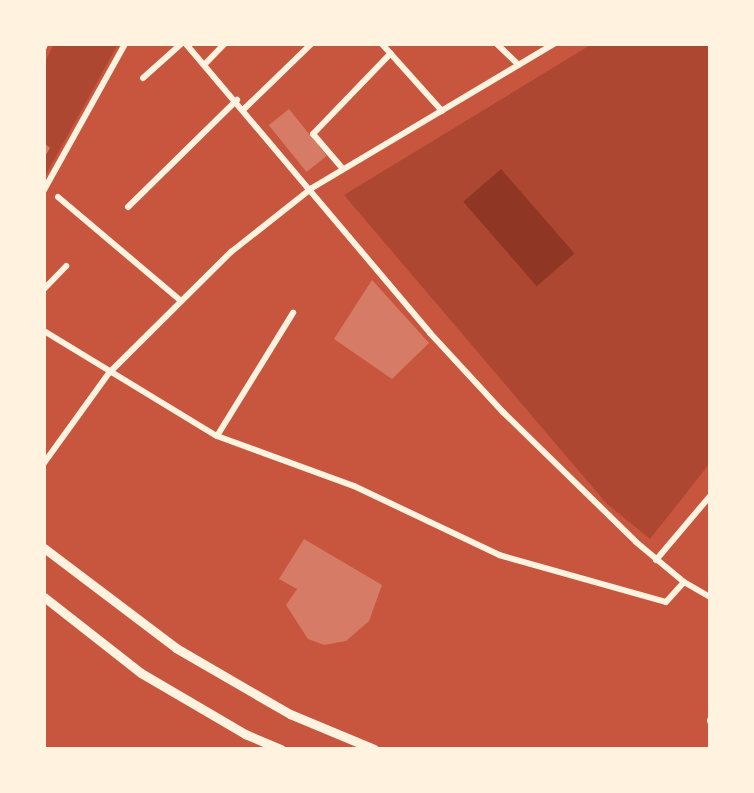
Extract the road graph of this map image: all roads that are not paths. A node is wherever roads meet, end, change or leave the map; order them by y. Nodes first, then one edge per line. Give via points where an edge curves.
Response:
1 (125, 44) edge
2 (181, 44) edge
3 (186, 44) edge
4 (224, 44) edge
5 (312, 44) edge
6 (382, 44) edge
7 (497, 44) edge
8 (554, 44) edge
9 (391, 53) junction
10 (205, 64) junction
11 (519, 65) junction
12 (143, 78) dead end
13 (237, 100) junction
14 (244, 109) junction
15 (442, 111) junction
16 (343, 169) junction
17 (312, 188) junction
18 (44, 190) edge
19 (58, 197) dead end
20 (128, 207) dead end
21 (66, 266) dead end
22 (44, 289) edge
23 (180, 300) junction
24 (293, 313) dead end
25 (44, 331) edge
26 (109, 373) junction
27 (218, 436) junction
28 (44, 463) edge
29 (710, 496) edge
30 (44, 548) edge
31 (656, 560) junction
32 (684, 582) junction
33 (44, 597) edge
34 (710, 597) edge
35 (281, 749) edge
36 (374, 749) edge

1 - 18 street
2 - 12 street
3 - 10 street
4 - 10 street
5 - 14 street
6 - 9 street
7 - 11 street
8 - 11 street
9 - 15 street
9 - 16 street via 313,134
10 - 13 street
11 - 15 street
13 - 14 street
13 - 20 street
14 - 17 street
15 - 16 street
16 - 17 street
17 - 23 street via 231,252
17 - 31 street via 430,333 503,412
19 - 23 street
21 - 22 street
23 - 26 street
24 - 27 street
25 - 26 street
26 - 27 street
26 - 28 street
27 - 32 street via 354,486 499,555 666,602
29 - 31 street
30 - 36 main road via 199,662 290,714
31 - 32 street
32 - 34 street
33 - 35 main road via 141,673 245,734

